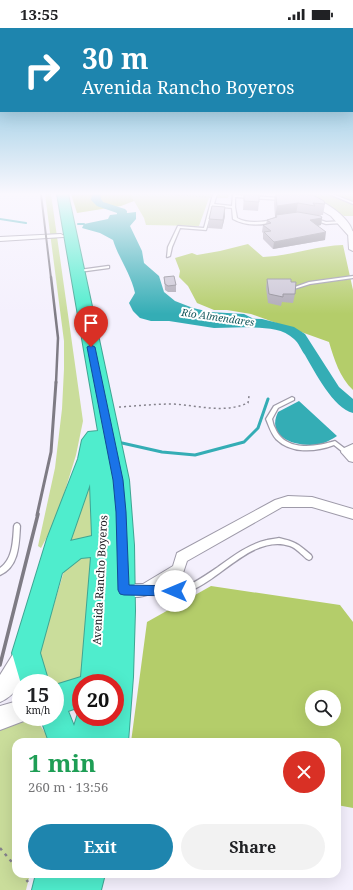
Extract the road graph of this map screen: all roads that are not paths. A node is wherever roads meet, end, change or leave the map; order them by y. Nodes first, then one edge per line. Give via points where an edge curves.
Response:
1 (69, 234) edge
2 (176, 234) edge
3 (352, 234) edge
4 (62, 236) joint
5 (0, 239) edge
6 (353, 249) edge
7 (168, 256) dead end
8 (108, 268) dead end
9 (76, 271) junction
10 (353, 277) edge
11 (294, 288) edge
12 (292, 400) dead end
13 (98, 415) junction
14 (351, 452) edge
15 (353, 514) edge
16 (17, 526) dead end
17 (104, 549) junction
18 (309, 557) dead end
19 (52, 566) junction
20 (0, 572) edge
21 (131, 586) junction
22 (26, 653) junction
23 (110, 673) edge
24 (32, 674) edge
25 (96, 674) edge
26 (0, 691) edge
27 (12, 714) edge
28 (0, 718) edge
29 (59, 726) edge
30 (89, 726) edge
31 (63, 738) edge
32 (87, 738) edge
33 (112, 738) edge
34 (53, 878) edge
35 (86, 878) edge
36 (50, 890) edge
37 (83, 890) edge

1 - 9 highway, Avenida Rancho Boyeros
2 - 7 lane
3 - 6 street
4 - 5 street
4 - 13 highway, Avenida Rancho Boyeros
8 - 9 lane
9 - 13 highway, Avenida Rancho Boyeros
10 - 11 lane
12 - 14 lane via 276,407 269,418 270,428 283,443 314,449 335,443
13 - 17 highway, Avenida Rancho Boyeros
13 - 19 highway via 88,459
13 - 21 highway, Avenida Rancho Boyeros via 118,480
15 - 21 street via 298,500 279,504 182,557 178,569
16 - 20 lane via 16,546 10,563
17 - 19 highway via 78,548 64,554
17 - 21 highway via 114,556
17 - 25 highway, Avenida Rancho Boyeros
18 - 21 lane via 293,545 279,541 245,553 192,587 175,591
19 - 22 highway
21 - 23 highway, Avenida Rancho Boyeros
22 - 24 highway
22 - 26 street via 10,680
23 - 33 highway, Avenida Rancho Boyeros
27 - 28 street
29 - 31 highway
30 - 32 highway
34 - 36 highway
35 - 37 highway

